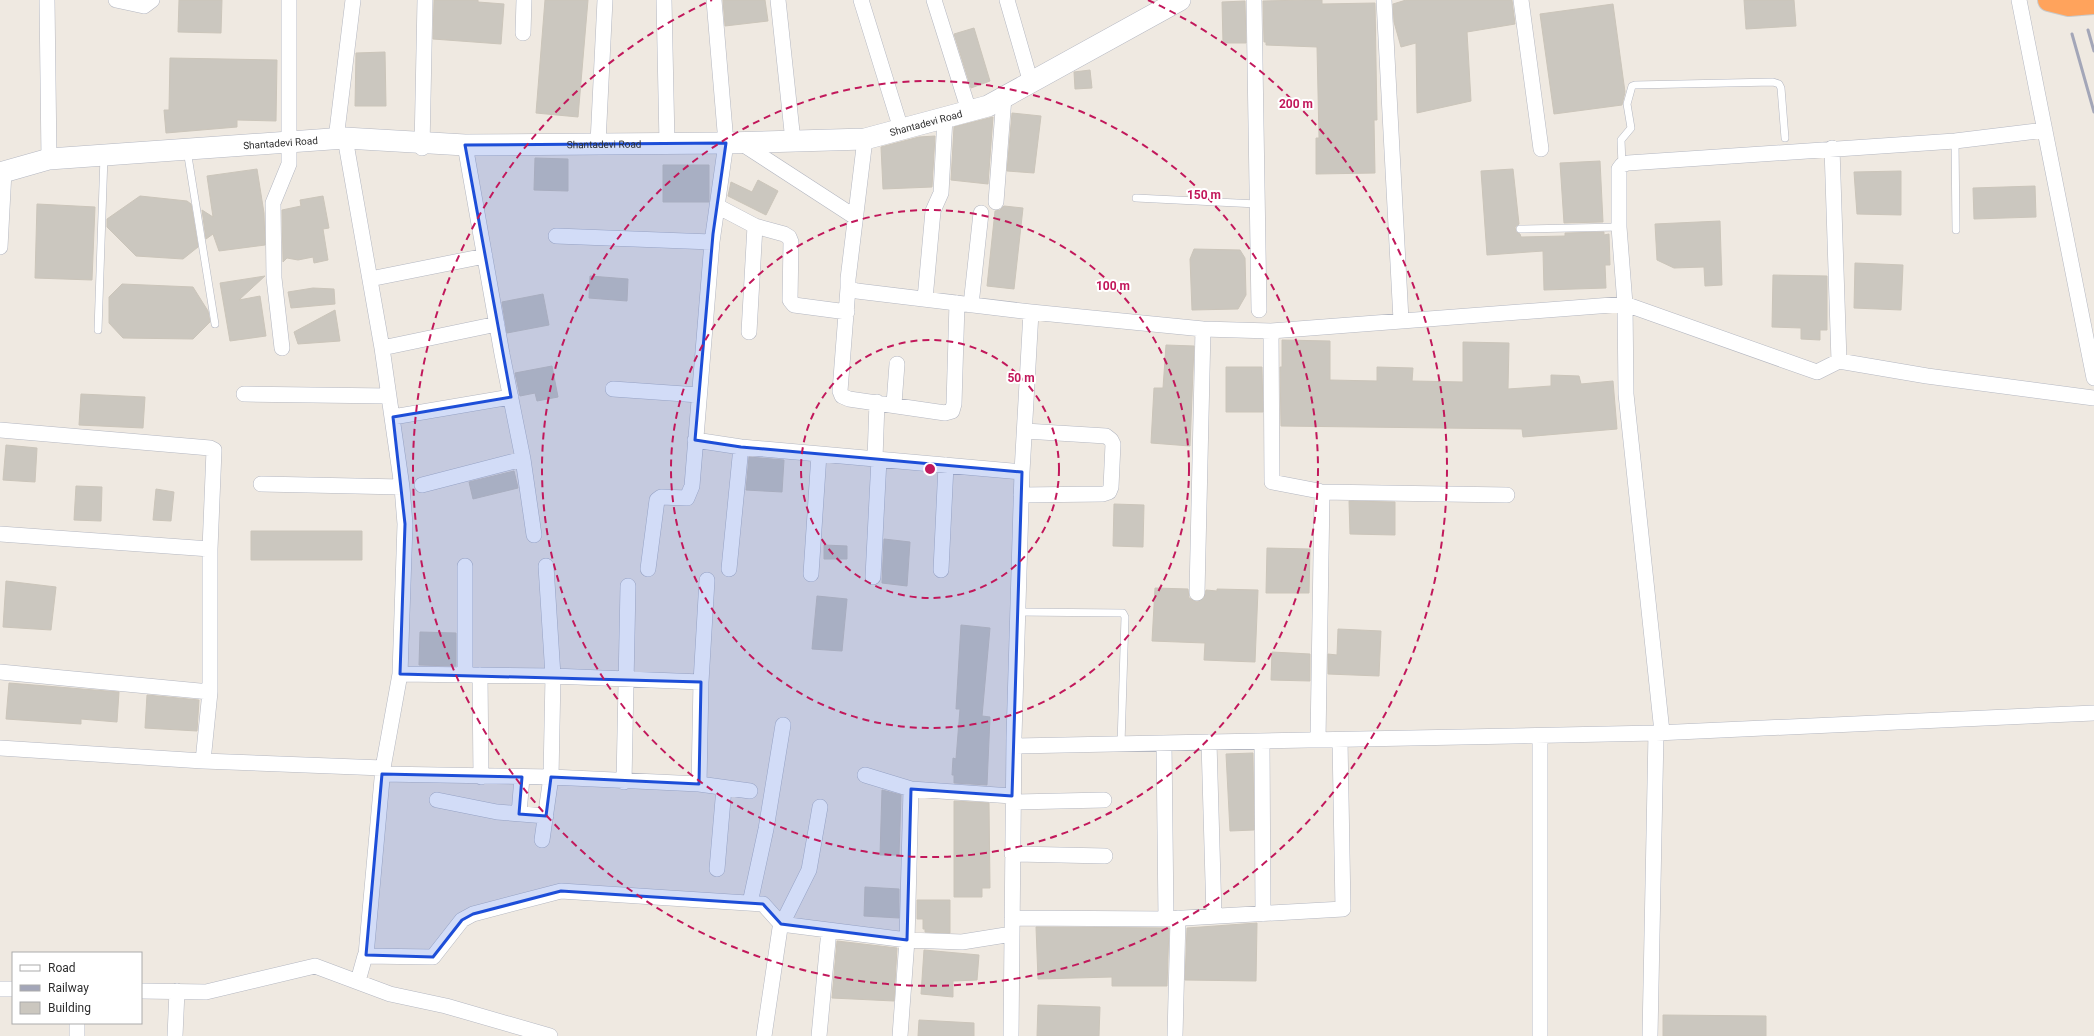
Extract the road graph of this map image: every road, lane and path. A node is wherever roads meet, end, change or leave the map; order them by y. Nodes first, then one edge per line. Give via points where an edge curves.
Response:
1 (47, 0) edge
2 (116, 0) edge
3 (152, 0) edge
4 (289, 0) edge
5 (353, 0) edge
6 (425, 0) edge
7 (524, 0) edge
8 (606, 0) edge
9 (664, 0) edge
10 (714, 0) edge
11 (778, 0) edge
12 (861, 0) edge
13 (934, 0) edge
14 (1007, 0) edge
15 (1180, 0) edge
16 (1254, 0) edge
17 (1384, 0) edge
18 (1521, 0) edge
19 (2019, 0) edge
20 (2049, 0) edge
21 (2094, 3) edge
22 (522, 34) dead end
23 (1031, 83) junction
24 (1004, 97) junction
25 (969, 111) junction
26 (945, 117) junction
27 (900, 129) junction
28 (2045, 130) junction
29 (340, 138) junction
30 (1785, 138) dead end
31 (865, 139) junction
32 (793, 141) junction
33 (1955, 141) junction
34 (289, 142) junction
35 (598, 143) junction
36 (667, 143) junction
37 (734, 143) junction
38 (422, 145) junction
39 (465, 145) junction
40 (1832, 148) junction
41 (187, 149) junction
42 (1541, 149) dead end
43 (104, 155) junction
44 (49, 159) junction
45 (1622, 165) junction
46 (2, 172) edge
47 (1136, 198) dead end
48 (996, 202) dead end
49 (1257, 204) junction
50 (717, 206) junction
51 (981, 213) dead end
52 (855, 217) junction
53 (755, 226) junction
54 (1619, 227) junction
55 (1520, 229) dead end
56 (1956, 230) dead end
57 (556, 236) dead end
58 (712, 242) junction
59 (0, 247) edge
60 (485, 256) junction
61 (370, 279) junction
62 (848, 288) junction
63 (925, 299) junction
64 (964, 304) junction
65 (1625, 304) junction
66 (1259, 310) dead end
67 (846, 312) junction
68 (1032, 312) junction
69 (1401, 320) junction
70 (215, 324) dead end
71 (497, 324) junction
72 (1203, 329) junction
73 (98, 330) dead end
74 (1272, 331) junction
75 (749, 332) dead end
76 (282, 348) dead end
77 (382, 348) junction
78 (1839, 361) junction
79 (897, 364) dead end
80 (2094, 378) edge
81 (613, 389) dead end
82 (244, 394) dead end
83 (699, 395) junction
84 (389, 396) junction
85 (511, 397) junction
86 (2094, 398) edge
87 (877, 402) junction
88 (894, 404) junction
89 (393, 417) junction
90 (0, 430) edge
91 (1024, 431) junction
92 (695, 440) junction
93 (741, 447) junction
94 (819, 454) junction
95 (524, 459) junction
96 (877, 459) junction
97 (946, 465) junction
98 (1022, 472) junction
99 (261, 484) dead end
100 (422, 485) dead end
101 (402, 487) junction
102 (1321, 492) junction
103 (1021, 495) junction
104 (1507, 495) dead end
105 (0, 534) edge
106 (534, 535) dead end
107 (210, 549) junction
108 (465, 566) dead end
109 (546, 566) dead end
110 (648, 569) dead end
111 (729, 569) dead end
112 (941, 570) dead end
113 (811, 574) dead end
114 (873, 577) dead end
115 (707, 580) dead end
116 (628, 586) dead end
117 (1197, 593) dead end
118 (1018, 612) junction
119 (0, 672) edge
120 (400, 674) junction
121 (465, 675) junction
122 (480, 675) junction
123 (553, 676) junction
124 (628, 680) junction
125 (701, 682) junction
126 (210, 692) junction
127 (2094, 713) edge
128 (783, 725) dead end
129 (1659, 733) junction
130 (1540, 736) junction
131 (1318, 740) junction
132 (1340, 740) junction
133 (1262, 741) junction
134 (1209, 742) junction
135 (1164, 743) junction
136 (1121, 744) junction
137 (1014, 746) junction
138 (0, 748) edge
139 (203, 761) junction
140 (382, 771) junction
141 (865, 775) dead end
142 (481, 777) junction
143 (522, 777) junction
144 (551, 777) junction
145 (624, 782) junction
146 (699, 784) junction
147 (724, 788) junction
148 (911, 789) junction
149 (750, 791) dead end
150 (1013, 799) junction
151 (437, 800) dead end
152 (1104, 800) dead end
153 (820, 807) dead end
154 (519, 814) junction
155 (546, 816) junction
156 (542, 840) dead end
157 (1012, 854) junction
158 (1104, 856) dead end
159 (717, 868) dead end
160 (750, 903) junction
161 (1263, 914) junction
162 (1214, 916) junction
163 (1012, 918) junction
164 (1172, 918) junction
165 (781, 924) junction
166 (829, 930) junction
167 (1012, 934) junction
168 (907, 940) junction
169 (366, 955) junction
170 (358, 982) junction
171 (0, 989) edge
172 (12, 989) edge
173 (142, 991) edge
174 (177, 992) junction
175 (77, 1024) edge
176 (77, 1036) edge
177 (175, 1036) edge
178 (550, 1036) edge
179 (764, 1036) edge
180 (819, 1036) edge
181 (900, 1036) edge
182 (1011, 1036) edge
183 (1175, 1036) edge
184 (1540, 1036) edge
185 (1650, 1036) edge

1 - 44 street
2 - 3 street via 144,6
4 - 34 street
5 - 29 street
6 - 38 street
7 - 22 street
8 - 35 street
9 - 36 street
10 - 37 street
11 - 32 street
12 - 27 street
13 - 25 street
14 - 23 street
15 - 23 street, Shantadevi Road
16 - 49 street
17 - 69 street
18 - 42 street
19 - 28 street
20 - 21 highway via 2069,5
23 - 24 street, Shantadevi Road
24 - 25 street, Shantadevi Road via 988,106
24 - 48 street
25 - 26 street, Shantadevi Road
26 - 27 street, Shantadevi Road
26 - 63 street via 941,192 933,211
27 - 31 street, Shantadevi Road
28 - 33 street
28 - 80 street
29 - 34 street, Shantadevi Road
29 - 38 street, Shantadevi Road
29 - 61 street
30 - 45 lane via 1779,84 1773,82 1635,85 1632,86 1627,104 1631,128 1621,140
31 - 32 street, Shantadevi Road
31 - 52 street
32 - 37 street, Shantadevi Road
33 - 40 street
33 - 56 lane
34 - 41 street, Shantadevi Road
34 - 76 street via 289,164 273,203 274,278
35 - 36 street, Shantadevi Road
35 - 39 street, Shantadevi Road
36 - 37 street, Shantadevi Road
37 - 50 street
37 - 52 street
38 - 39 street, Shantadevi Road
39 - 60 street
40 - 45 street
40 - 78 street
41 - 43 street, Shantadevi Road
41 - 70 lane
43 - 44 street, Shantadevi Road
43 - 73 lane
44 - 46 street, Shantadevi Road
45 - 54 street via 1619,175
46 - 59 street
47 - 49 lane
49 - 66 street
50 - 53 street
50 - 58 street
51 - 64 street
52 - 62 street
53 - 67 street via 789,237 790,300 794,305
53 - 75 street
54 - 55 lane
54 - 65 street
57 - 58 street
58 - 83 street
60 - 61 street
60 - 71 street
61 - 77 street
62 - 63 street
62 - 67 street
63 - 64 street
64 - 68 street
64 - 88 street via 952,411 945,413
65 - 69 street
65 - 78 street via 1817,372
65 - 129 street via 1626,394
67 - 87 street via 840,391 842,396 849,399
68 - 72 street
68 - 91 street
69 - 74 street
71 - 77 street
71 - 85 street
72 - 74 street
72 - 117 street
74 - 102 street via 1272,482
77 - 84 street
78 - 86 street via 1927,376
79 - 88 street
81 - 83 street
82 - 84 street
83 - 92 street
84 - 89 street
85 - 89 street
85 - 95 street
87 - 88 street
87 - 96 street
89 - 101 street
90 - 107 street via 214,450
91 - 98 street
91 - 103 street via 1106,436 1113,444 1111,487 1109,492 1103,494
92 - 93 street
92 - 110 street via 691,493 687,498 661,497 657,500
93 - 94 street
93 - 111 street
94 - 96 street
94 - 113 street
95 - 100 street
95 - 106 street
96 - 97 street
96 - 114 street
97 - 98 street
97 - 112 street
98 - 103 street
99 - 101 street
101 - 120 street via 405,524
102 - 104 street
102 - 131 street
103 - 118 street
105 - 107 street
107 - 126 street
108 - 121 street
109 - 123 street
115 - 125 street
116 - 124 street
118 - 136 lane via 1123,613 1125,617
118 - 137 street
119 - 126 street
120 - 121 street
120 - 140 street
121 - 122 street
122 - 123 street
122 - 142 street
123 - 124 street
123 - 144 street
124 - 125 street
124 - 145 street
125 - 146 street
126 - 139 street
127 - 129 street
128 - 160 street via 766,830
129 - 130 street
129 - 185 street
130 - 132 street
130 - 184 street
131 - 132 street
131 - 133 street
132 - 161 street via 1343,909
133 - 134 street
133 - 161 street
134 - 135 street
134 - 162 street
135 - 136 street
135 - 164 street
136 - 137 street
137 - 150 street
138 - 139 street
139 - 140 street
140 - 142 street
140 - 169 street
141 - 148 street
142 - 143 street
143 - 144 street
143 - 154 street
144 - 145 street
144 - 155 street
145 - 146 street
146 - 147 street
147 - 149 street
147 - 159 street
148 - 150 street
148 - 168 street
150 - 152 street
150 - 157 street
151 - 154 street
153 - 165 street via 809,870
154 - 155 street
155 - 156 street
157 - 158 street
157 - 163 street
160 - 165 street via 766,906
160 - 169 street via 555,891 467,916 433,957
161 - 162 street
162 - 164 street
163 - 164 street
163 - 167 street
164 - 183 street
165 - 166 street
165 - 179 street
166 - 168 street
166 - 180 street
167 - 168 street via 962,942
167 - 182 street
168 - 181 street
169 - 170 street
170 - 174 street via 315,966 206,992
170 - 178 street via 390,994
171 - 172 street
173 - 174 street
174 - 177 street
175 - 176 street

